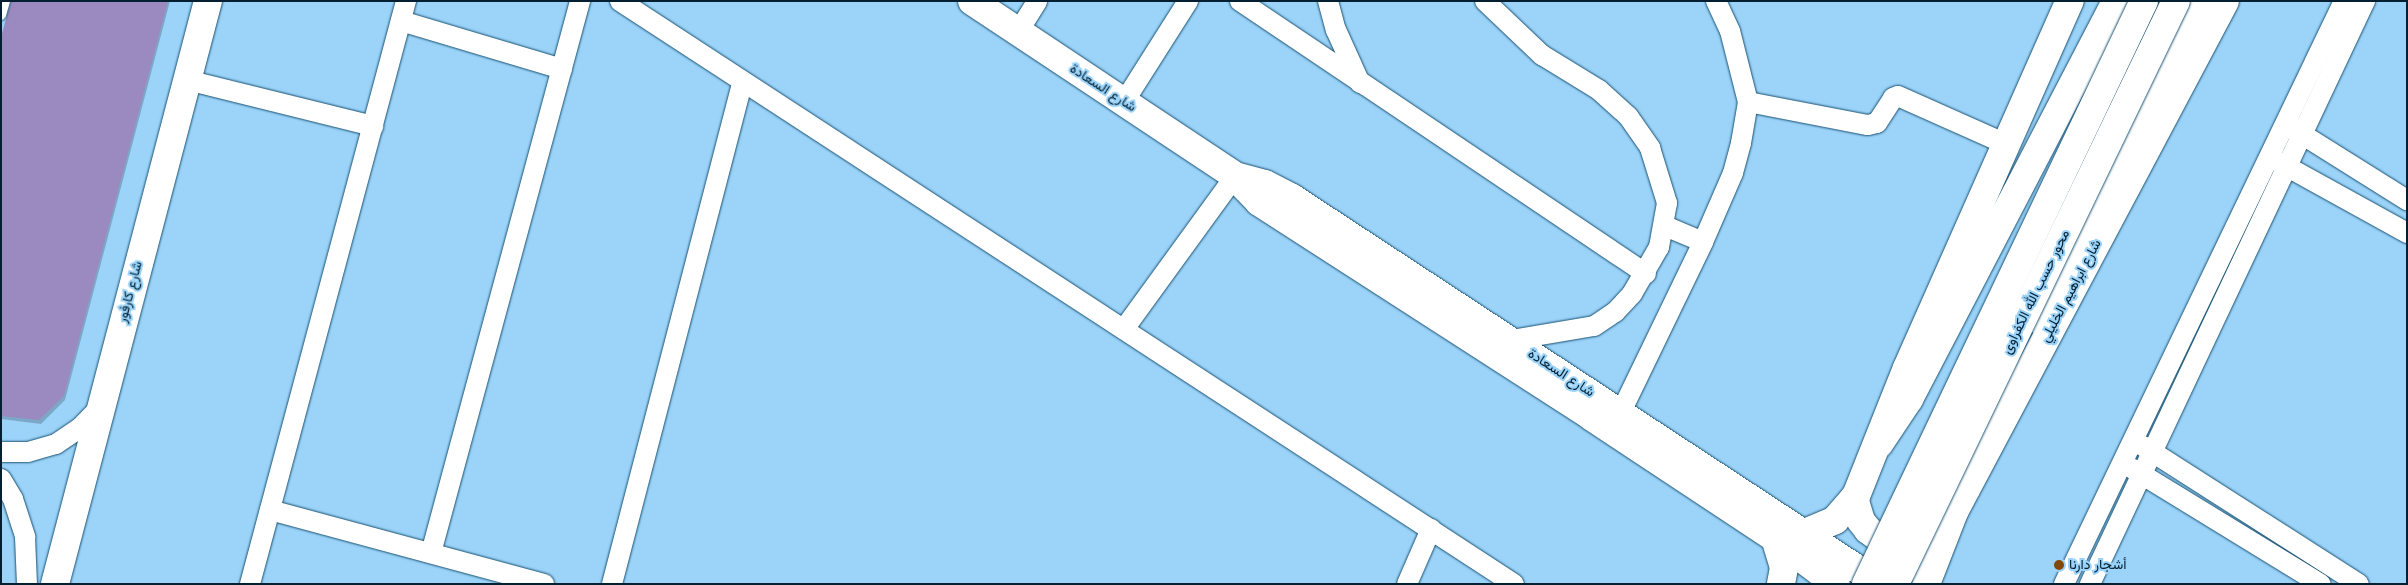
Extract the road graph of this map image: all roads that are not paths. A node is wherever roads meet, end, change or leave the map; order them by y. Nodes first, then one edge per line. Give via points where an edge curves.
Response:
1 (5, 1) edge
2 (208, 1) edge
3 (406, 1) edge
4 (580, 1) edge
5 (620, 1) edge
6 (972, 1) edge
7 (1037, 1) edge
8 (1188, 1) edge
9 (1240, 1) edge
10 (1328, 1) edge
11 (1485, 1) edge
12 (1716, 1) edge
13 (2070, 1) edge
14 (2116, 1) edge
15 (2144, 1) edge
16 (2176, 1) edge
17 (2203, 1) edge
18 (2225, 1) edge
19 (2344, 1) edge
20 (2365, 1) edge
21 (1000, 9) edge
22 (1, 15) edge
23 (401, 21) junction
24 (1018, 32) junction
25 (562, 69) junction
26 (187, 80) junction
27 (1361, 83) junction
28 (742, 84) junction
29 (1124, 102) junction
30 (1748, 102) junction
31 (2285, 123) junction
32 (373, 126) junction
33 (2302, 134) junction
34 (2006, 144) junction
35 (2268, 157) junction
36 (2286, 167) junction
37 (1235, 176) junction
38 (2407, 200) edge
39 (1665, 226) junction
40 (2407, 233) edge
41 (1703, 242) junction
42 (1646, 274) junction
43 (1124, 328) junction
44 (1511, 340) junction
45 (100, 407) junction
46 (1621, 412) junction
47 (2134, 440) junction
48 (1879, 444) junction
49 (1, 452) edge
50 (2154, 453) junction
51 (2122, 462) junction
52 (2143, 475) junction
53 (1, 479) edge
54 (1966, 488) junction
55 (1854, 498) junction
56 (270, 510) junction
57 (1431, 529) junction
58 (1805, 533) junction
59 (1775, 538) junction
60 (1943, 538) junction
61 (431, 553) junction
62 (27, 584) edge
63 (55, 584) edge
64 (250, 584) edge
65 (544, 584) edge
66 (612, 584) edge
67 (1407, 584) edge
68 (1514, 584) edge
69 (1781, 584) edge
70 (1836, 584) edge
71 (1866, 584) edge
72 (1880, 584) edge
73 (1895, 584) edge
74 (1926, 584) edge
75 (2064, 584) edge
76 (2090, 584) edge
77 (2321, 584) edge
78 (2359, 584) edge

1 - 22 lane
2 - 26 street, شارع كارفور
3 - 23 street
4 - 25 street
5 - 28 street
6 - 21 street, شارع السعادة
7 - 24 street
8 - 29 street
9 - 27 street
10 - 27 street via 1336,30
11 - 39 street via 1542,55 1599,90 1634,123 1650,148 1664,184 1667,203
12 - 30 street via 1730,31
13 - 34 street
14 - 48 street via 1909,399
15 - 71 street, محور حسب الله الكفراوى, bridge
16 - 73 street, محور حسب الله الكفراوى, bridge
17 - 54 street via 2006,377 1983,431
18 - 54 street, شارع ابراهيم الخليلي
19 - 31 street
20 - 33 street
21 - 24 street, شارع السعادة
23 - 25 street
23 - 32 street
24 - 29 street, شارع السعادة
25 - 61 street
26 - 32 street
26 - 45 street, شارع كارفور
27 - 42 street
28 - 43 street
28 - 66 street
29 - 37 street, شارع السعادة
30 - 34 street via 1868,125 1877,123 1893,98 1898,96
30 - 41 street via 1733,173
31 - 33 street
31 - 35 street
32 - 56 street
33 - 36 street
33 - 38 street
34 - 48 street via 1907,368
35 - 36 street
35 - 47 street
36 - 40 street
36 - 50 street
37 - 43 street
37 - 44 street, شارع السعادة via 1265,184 1292,198
37 - 59 street, شارع السعادة via 1260,202
39 - 41 street
39 - 42 street
41 - 46 street
42 - 44 street via 1615,312 1594,326
43 - 57 street
44 - 46 street, شارع السعادة
45 - 49 street via 80,428 56,444 28,452
45 - 63 street, شارع كارفور
46 - 58 street, شارع السعادة
47 - 50 street
47 - 51 street
48 - 55 street
50 - 52 street
50 - 78 street
51 - 52 street
51 - 75 street
52 - 76 street
52 - 77 street
53 - 62 street via 13,499 25,537
54 - 60 street, شارع ابراهيم الخليلي
55 - 58 street via 1835,520
55 - 60 street via 1862,521 1887,544 1910,549
56 - 61 street
56 - 64 street
57 - 67 street
57 - 68 street
58 - 72 street, شارع السعادة
59 - 69 street via 1784,568
59 - 70 street, شارع السعادة
60 - 74 street, شارع ابراهيم الخليلي
61 - 65 street

